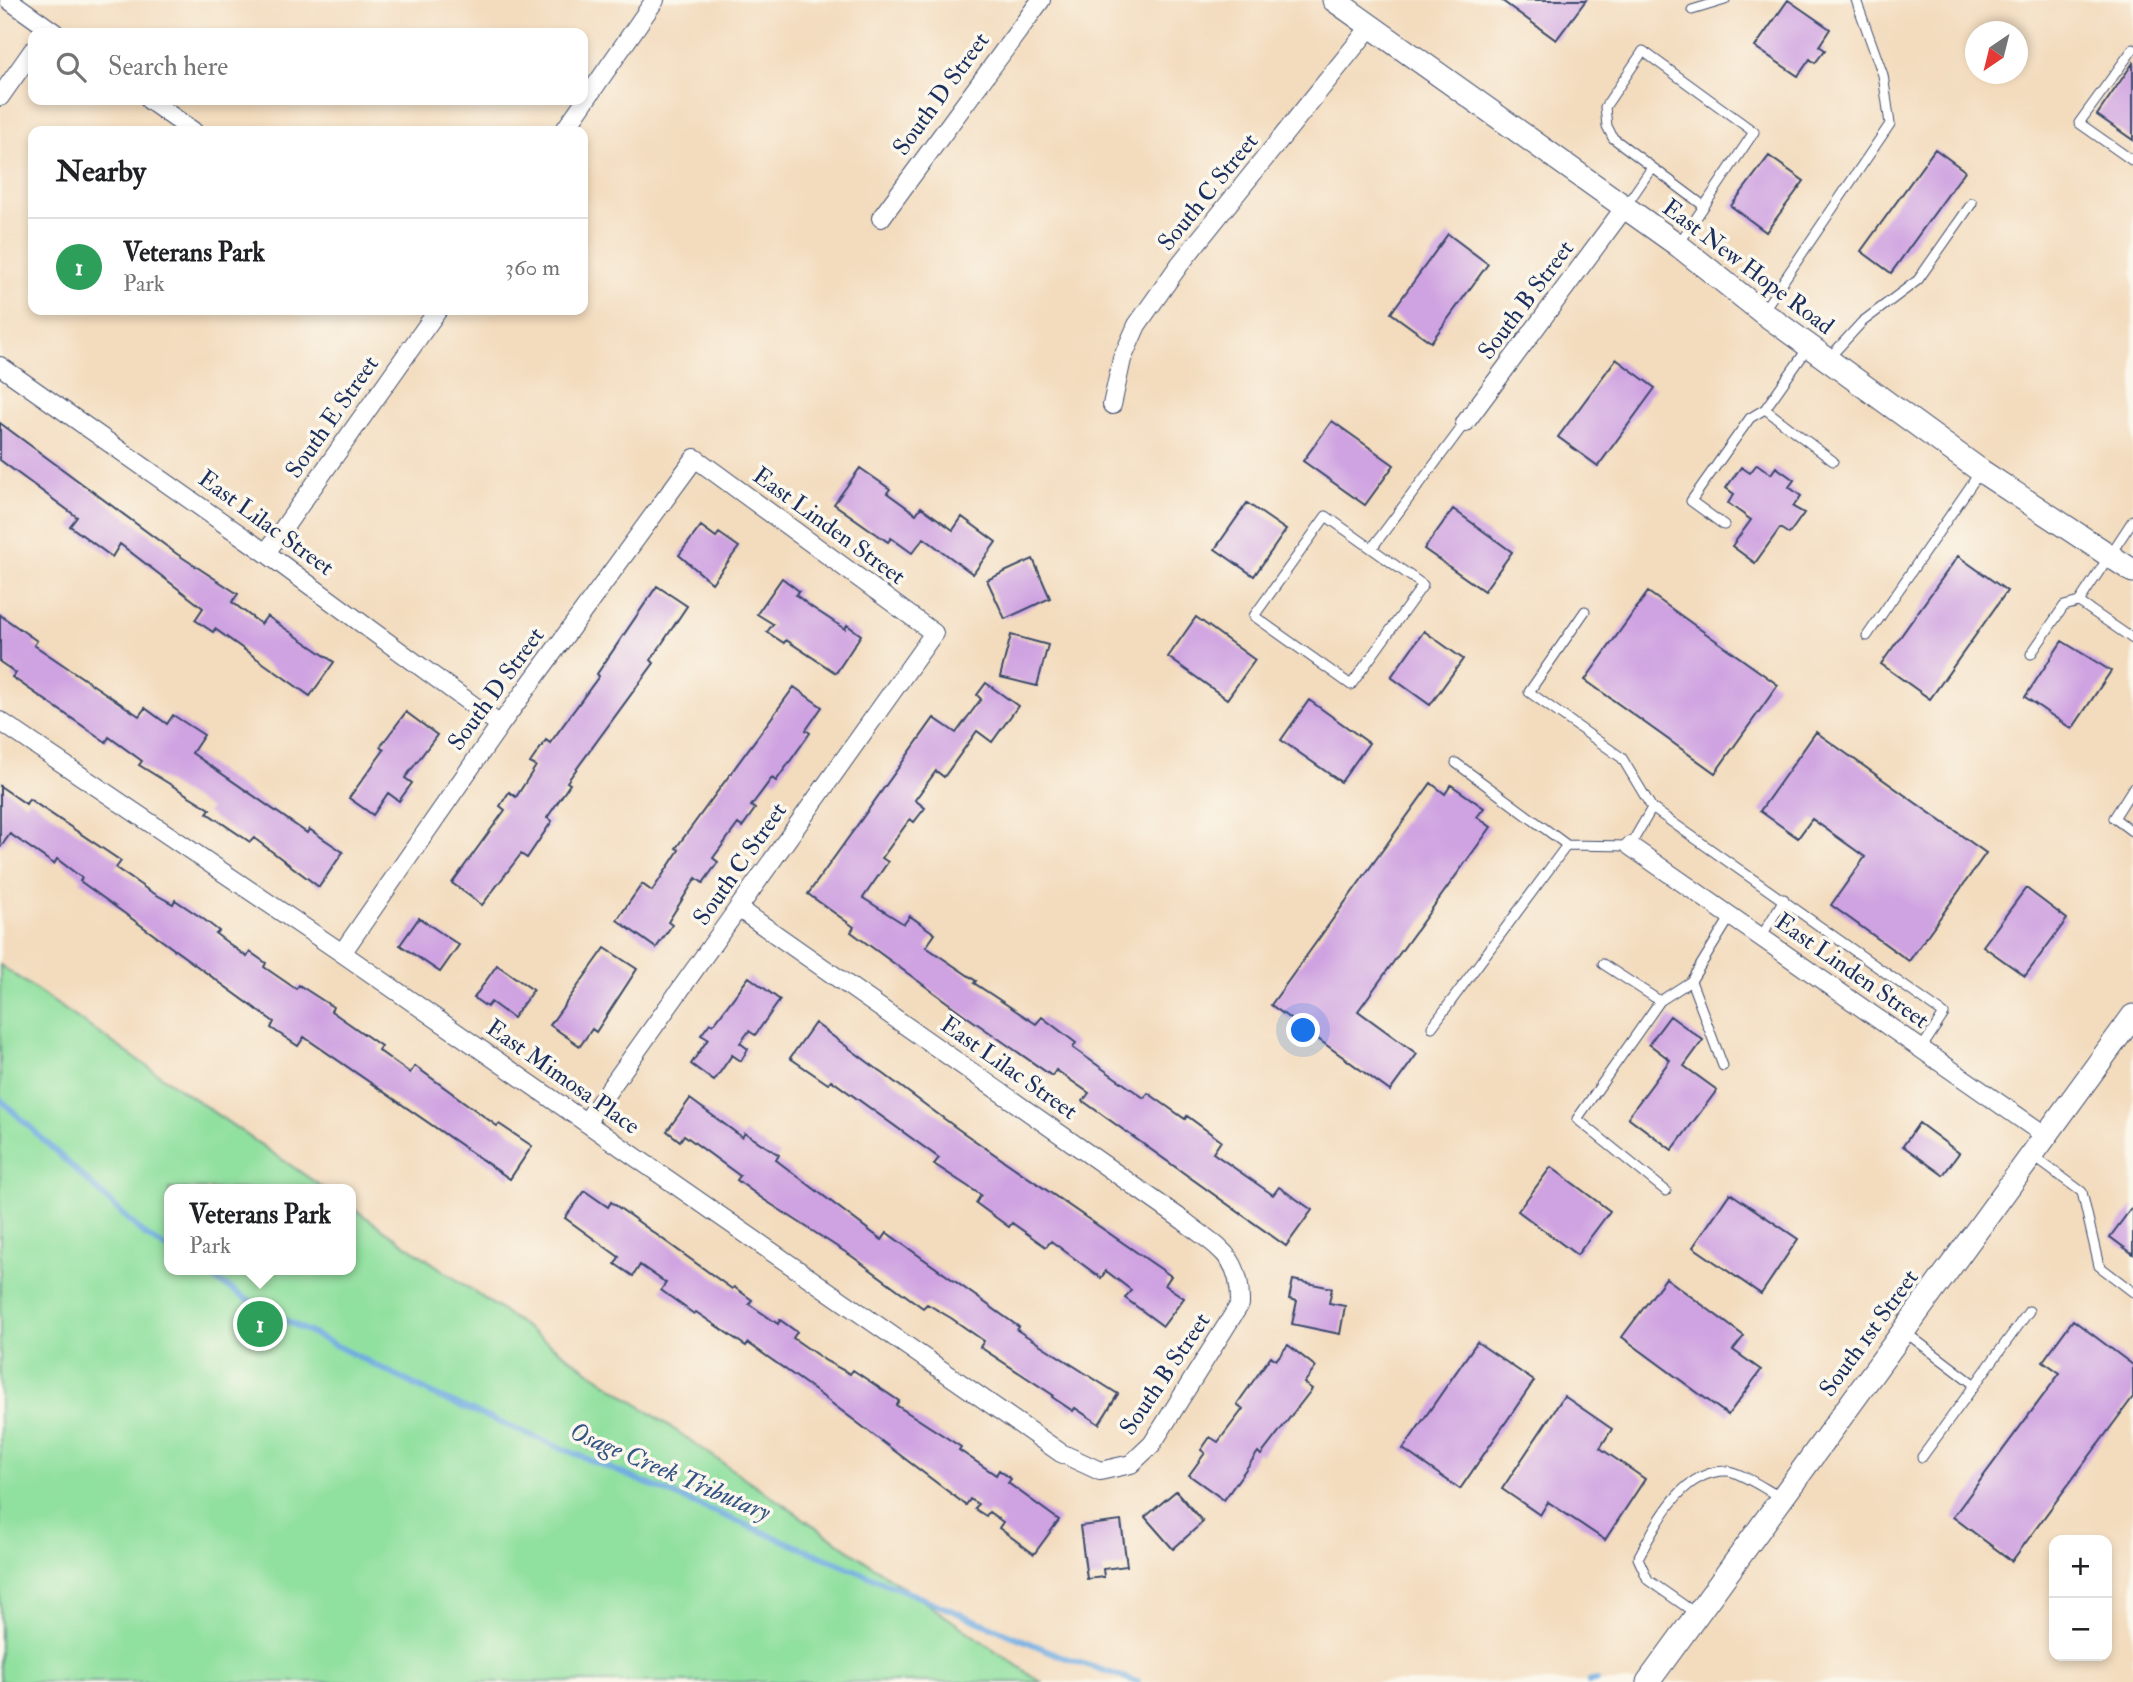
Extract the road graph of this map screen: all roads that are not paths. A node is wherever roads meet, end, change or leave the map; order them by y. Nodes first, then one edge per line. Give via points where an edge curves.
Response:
1 (9, 0) edge
2 (655, 0) edge
3 (1041, 0) edge
4 (1334, 0) edge
5 (1725, 0) edge
6 (1856, 0) edge
7 (1692, 10) dead end
8 (1371, 26) junction
9 (44, 28) edge
10 (2133, 49) edge
11 (28, 57) edge
12 (588, 96) edge
13 (0, 97) edge
14 (156, 105) edge
15 (582, 105) edge
16 (186, 126) edge
17 (567, 126) edge
18 (2133, 160) edge
19 (1651, 169) junction
20 (1972, 203) dead end
21 (1704, 206) junction
22 (1625, 207) junction
23 (881, 218) dead end
24 (1678, 245) junction
25 (1762, 312) junction
26 (434, 315) edge
27 (1818, 353) junction
28 (0, 366) edge
29 (1112, 405) dead end
30 (1765, 409) junction
31 (1465, 423) joint
32 (695, 458) joint
33 (1833, 461) dead end
34 (1982, 471) junction
35 (2133, 520) edge
36 (1724, 525) dead end
37 (1372, 548) junction
38 (266, 553) junction
39 (2110, 559) junction
40 (2133, 571) edge
41 (2079, 602) junction
42 (1585, 611) dead end
43 (934, 633) joint
44 (1867, 636) dead end
45 (2133, 639) edge
46 (2031, 654) dead end
47 (0, 720) edge
48 (500, 725) junction
49 (1457, 763) dead end
50 (2133, 788) edge
51 (1652, 808) junction
52 (2133, 832) edge
53 (1567, 845) junction
54 (1630, 846) junction
55 (1784, 899) junction
56 (738, 908) junction
57 (1731, 916) junction
58 (1761, 937) junction
59 (342, 953) junction
60 (1603, 964) dead end
61 (1691, 981) junction
62 (1660, 1001) junction
63 (2133, 1016) edge
64 (1432, 1027) dead end
65 (1922, 1049) junction
66 (1723, 1066) dead end
67 (586, 1122) junction
68 (2046, 1136) junction
69 (2032, 1155) junction
70 (1666, 1191) dead end
71 (1241, 1278) joint
72 (2133, 1292) edge
73 (2029, 1311) dead end
74 (1903, 1331) junction
75 (1975, 1385) junction
76 (1922, 1457) dead end
77 (1100, 1471) joint
78 (1782, 1498) junction
79 (1697, 1614) junction
80 (1648, 1682) edge

1 - 9 street
2 - 12 street
3 - 23 street, South D Street
4 - 8 street, East New Hope Road
5 - 7 lane
6 - 25 lane via 1883,75 1891,124
8 - 22 street, East New Hope Road
8 - 29 street, South C Street via 1180,264 1137,325 1122,359
10 - 18 lane via 2079,123
11 - 13 street
14 - 16 street
15 - 17 street
19 - 21 lane
19 - 21 lane via 1613,138 1605,107 1643,51 1754,132
19 - 22 lane
20 - 27 lane via 1918,280
21 - 24 lane
22 - 24 street, East New Hope Road
22 - 31 street, South B Street
24 - 25 street, East New Hope Road
25 - 27 street, East New Hope Road
26 - 38 street, South E Street
27 - 30 lane
27 - 34 street, East New Hope Road
28 - 38 street, East Lilac Street
30 - 33 lane
30 - 36 lane via 1750,418 1691,501
31 - 37 lane
32 - 43 street, East Linden Street
32 - 48 street, South D Street
34 - 39 street, East New Hope Road
34 - 44 lane
35 - 39 lane
37 - 37 lane via 1326,516 1254,616 1351,685 1423,585
38 - 48 street, East Lilac Street
39 - 40 street, East New Hope Road
39 - 41 lane
41 - 45 lane
41 - 46 lane via 2064,606
42 - 51 lane via 1530,692 1622,758
43 - 56 street, South C Street
47 - 59 street, East Mimosa Place
48 - 59 street, South D Street
49 - 53 lane
50 - 52 lane via 2113,818
51 - 54 lane
51 - 55 lane
53 - 54 lane
53 - 64 lane
54 - 57 street, East Linden Street
55 - 58 lane
55 - 65 lane via 1944,1014
56 - 67 street, South C Street
56 - 71 street, East Lilac Street via 1184,1221 1227,1255
57 - 58 street, East Linden Street
57 - 61 lane
58 - 65 street, East Linden Street
59 - 67 street, East Mimosa Place
60 - 62 lane
61 - 62 lane
61 - 66 lane
62 - 70 lane via 1577,1119
63 - 68 street, South 1st Street
65 - 68 street, East Linden Street
67 - 77 street, East Mimosa Place via 1061,1452
68 - 69 street, South 1st Street
69 - 72 lane via 2082,1192 2099,1266
69 - 74 street, South 1st Street
71 - 77 street, South B Street via 1240,1304 1152,1444 1131,1464
73 - 75 lane
74 - 75 lane
74 - 78 street, South 1st Street
75 - 76 lane
78 - 79 street, South 1st Street
78 - 79 lane via 1729,1471 1699,1476 1665,1510 1638,1558 1648,1580
79 - 80 street, South 1st Street

